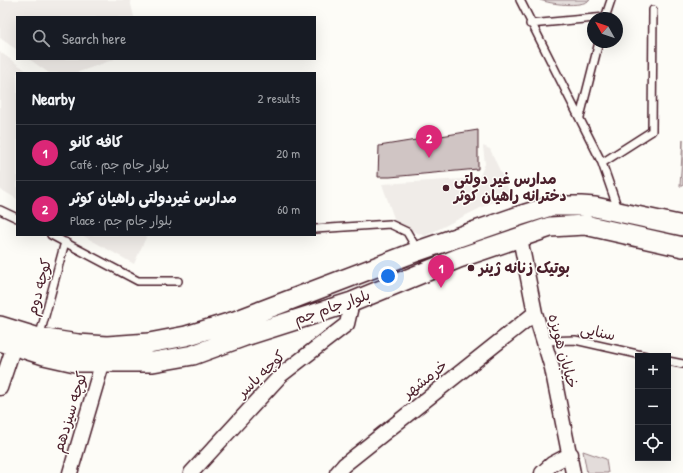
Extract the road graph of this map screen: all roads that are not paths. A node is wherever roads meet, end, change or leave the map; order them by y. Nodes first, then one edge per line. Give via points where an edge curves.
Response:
1 (520, 0) edge
2 (611, 0) edge
3 (653, 10) dead end
4 (607, 12) edge
5 (587, 19) edge
6 (530, 24) junction
7 (597, 48) edge
8 (580, 117) junction
9 (602, 163) junction
10 (0, 210) edge
11 (619, 212) junction
12 (16, 218) edge
13 (683, 226) edge
14 (316, 229) edge
15 (53, 236) edge
16 (520, 238) junction
17 (65, 242) junction
18 (683, 247) edge
19 (418, 251) junction
20 (178, 281) dead end
21 (352, 302) junction
22 (536, 313) junction
23 (0, 326) edge
24 (39, 338) junction
25 (544, 341) junction
26 (7, 344) edge
27 (635, 354) edge
28 (103, 361) junction
29 (671, 362) edge
30 (683, 364) edge
31 (0, 388) edge
32 (570, 454) junction
33 (70, 473) edge
34 (191, 473) edge
35 (337, 473) edge
36 (542, 473) edge
37 (573, 473) edge

1 - 6 lane
2 - 4 lane
3 - 9 lane via 652,131
5 - 6 lane
6 - 8 lane
7 - 8 lane
8 - 9 lane
9 - 11 lane
10 - 12 lane
11 - 13 main road, بلوار جام جم
11 - 19 main road, بلوار جام جم via 581,206 551,206
14 - 19 lane via 390,224 407,232
15 - 17 lane
16 - 18 main road, بلوار جام جم via 550,227 585,225
16 - 21 main road, بلوار جام جم via 459,258
16 - 22 street, خیابان هویزه
17 - 20 lane via 138,281
17 - 24 lane, کوچه دوم
19 - 24 main road, بلوار جام جم via 235,321 186,336 149,343 107,346
21 - 28 main road, بلوار جام جم via 193,355 153,362
21 - 34 street, کوچه یاسر via 347,324 281,375
22 - 25 street, خیابان هویزه
22 - 35 street, خرمشهر
23 - 24 main road, بلوار جام جم
25 - 27 lane, سنایی via 575,340
25 - 32 street, خیابان هویزه
26 - 28 main road, بلوار جام جم via 76,362
26 - 31 street
28 - 33 street, کوچه سیزدهم
29 - 30 lane
32 - 36 street
32 - 37 street, خیابان هویزه

